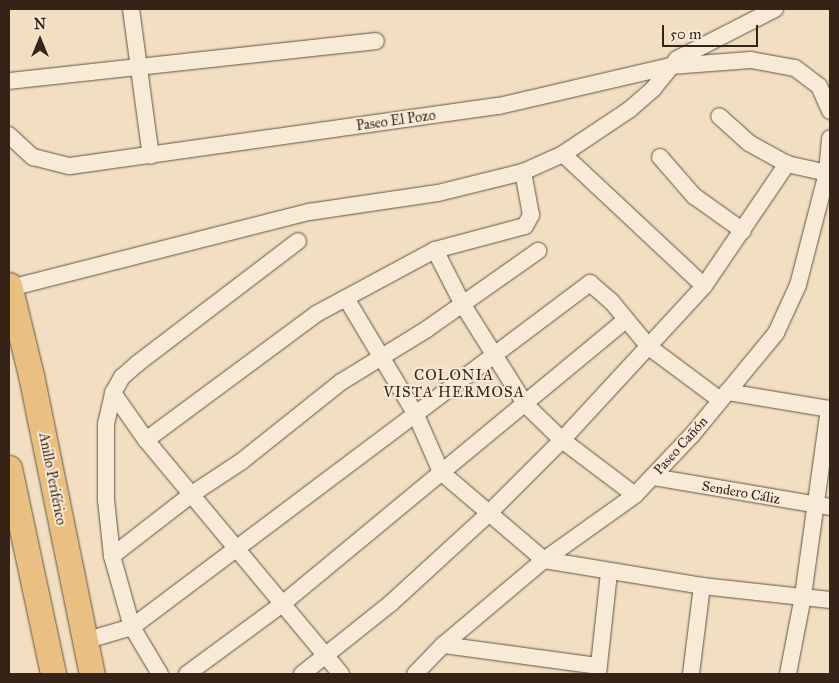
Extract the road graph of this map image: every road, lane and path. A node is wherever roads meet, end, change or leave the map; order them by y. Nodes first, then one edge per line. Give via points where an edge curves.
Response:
1 (131, 9) edge
2 (775, 9) edge
3 (376, 41) dead end
4 (139, 66) junction
5 (671, 66) junction
6 (9, 81) edge
7 (830, 111) edge
8 (719, 116) dead end
9 (9, 135) edge
10 (830, 138) edge
11 (563, 154) junction
12 (151, 156) junction
13 (660, 156) dead end
14 (787, 164) junction
15 (524, 172) junction
16 (827, 173) junction
17 (742, 231) junction
18 (298, 241) dead end
19 (435, 250) junction
20 (538, 251) dead end
21 (9, 286) edge
22 (704, 286) junction
23 (346, 298) junction
24 (463, 305) junction
25 (626, 320) junction
26 (649, 347) junction
27 (493, 357) junction
28 (381, 358) junction
29 (113, 393) junction
30 (724, 396) junction
31 (524, 404) junction
32 (830, 409) edge
33 (416, 416) junction
34 (146, 440) junction
35 (562, 440) junction
36 (9, 468) edge
37 (442, 472) junction
38 (653, 477) junction
39 (192, 494) junction
40 (635, 495) junction
41 (823, 507) edge
42 (487, 515) junction
43 (65, 544) junction
44 (239, 549) junction
45 (26, 550) junction
46 (112, 556) junction
47 (544, 560) junction
48 (610, 572) junction
49 (702, 586) junction
50 (803, 596) junction
51 (830, 600) edge
52 (281, 605) junction
53 (132, 627) junction
54 (84, 641) junction
55 (443, 645) junction
56 (326, 656) junction
57 (598, 670) edge
58 (53, 674) edge
59 (92, 674) edge
60 (160, 674) edge
61 (187, 674) edge
62 (302, 674) edge
63 (341, 674) edge
64 (415, 674) edge
65 (691, 674) edge
66 (788, 674) edge

1 - 4 street
2 - 5 street, Paseo El Pozo via 677,59
3 - 4 street
4 - 6 street
4 - 12 street
5 - 7 street via 751,60 795,68 819,86
5 - 11 street via 629,110
5 - 12 street, Paseo El Pozo via 499,106
8 - 14 street via 749,143
9 - 12 street, Paseo El Pozo via 33,157 70,166
10 - 16 street, Paseo Cañón
11 - 15 street
11 - 22 street
13 - 17 street via 694,196
14 - 16 street
14 - 17 street
15 - 19 street via 531,215 525,226
15 - 21 street via 438,193 309,212
16 - 30 street, Paseo Cañón via 798,285 776,333
17 - 22 street
18 - 29 street via 138,363 122,377
19 - 23 street
19 - 24 street
20 - 24 street
21 - 43 highway, Anillo Periférico
22 - 26 street
23 - 28 street
23 - 34 street via 316,314
24 - 27 street
24 - 28 street
25 - 26 street
25 - 27 street via 590,283
25 - 31 street
26 - 30 street
26 - 35 street
27 - 31 street
27 - 33 street via 449,387
28 - 33 street
28 - 39 street via 341,382 242,461
29 - 34 street
29 - 46 street via 106,424 106,500
30 - 32 street
30 - 38 street, Paseo Cañón
31 - 35 street
31 - 37 street
32 - 41 street
33 - 37 street
33 - 44 street
34 - 39 street
35 - 40 street
35 - 42 street
36 - 45 highway
37 - 42 street
37 - 52 street
38 - 40 street, Paseo Cañón
38 - 41 street, Sendero Cáliz
39 - 44 street
39 - 46 street
40 - 47 street, Paseo Cañón
41 - 50 street
42 - 47 street
42 - 56 street via 390,604
43 - 45 highway via 49,533 38,535
43 - 54 highway, Anillo Periférico
44 - 52 street
44 - 53 street
45 - 58 highway
46 - 53 street
47 - 48 street
47 - 55 street, Paseo Cañón
48 - 49 street
48 - 57 street
49 - 50 street
49 - 65 street
50 - 51 street
50 - 66 street
52 - 56 street
52 - 61 street
53 - 54 street
53 - 60 street
54 - 59 highway, Anillo Periférico
55 - 57 street
55 - 64 street, Paseo Cañón
56 - 62 street
56 - 63 street

